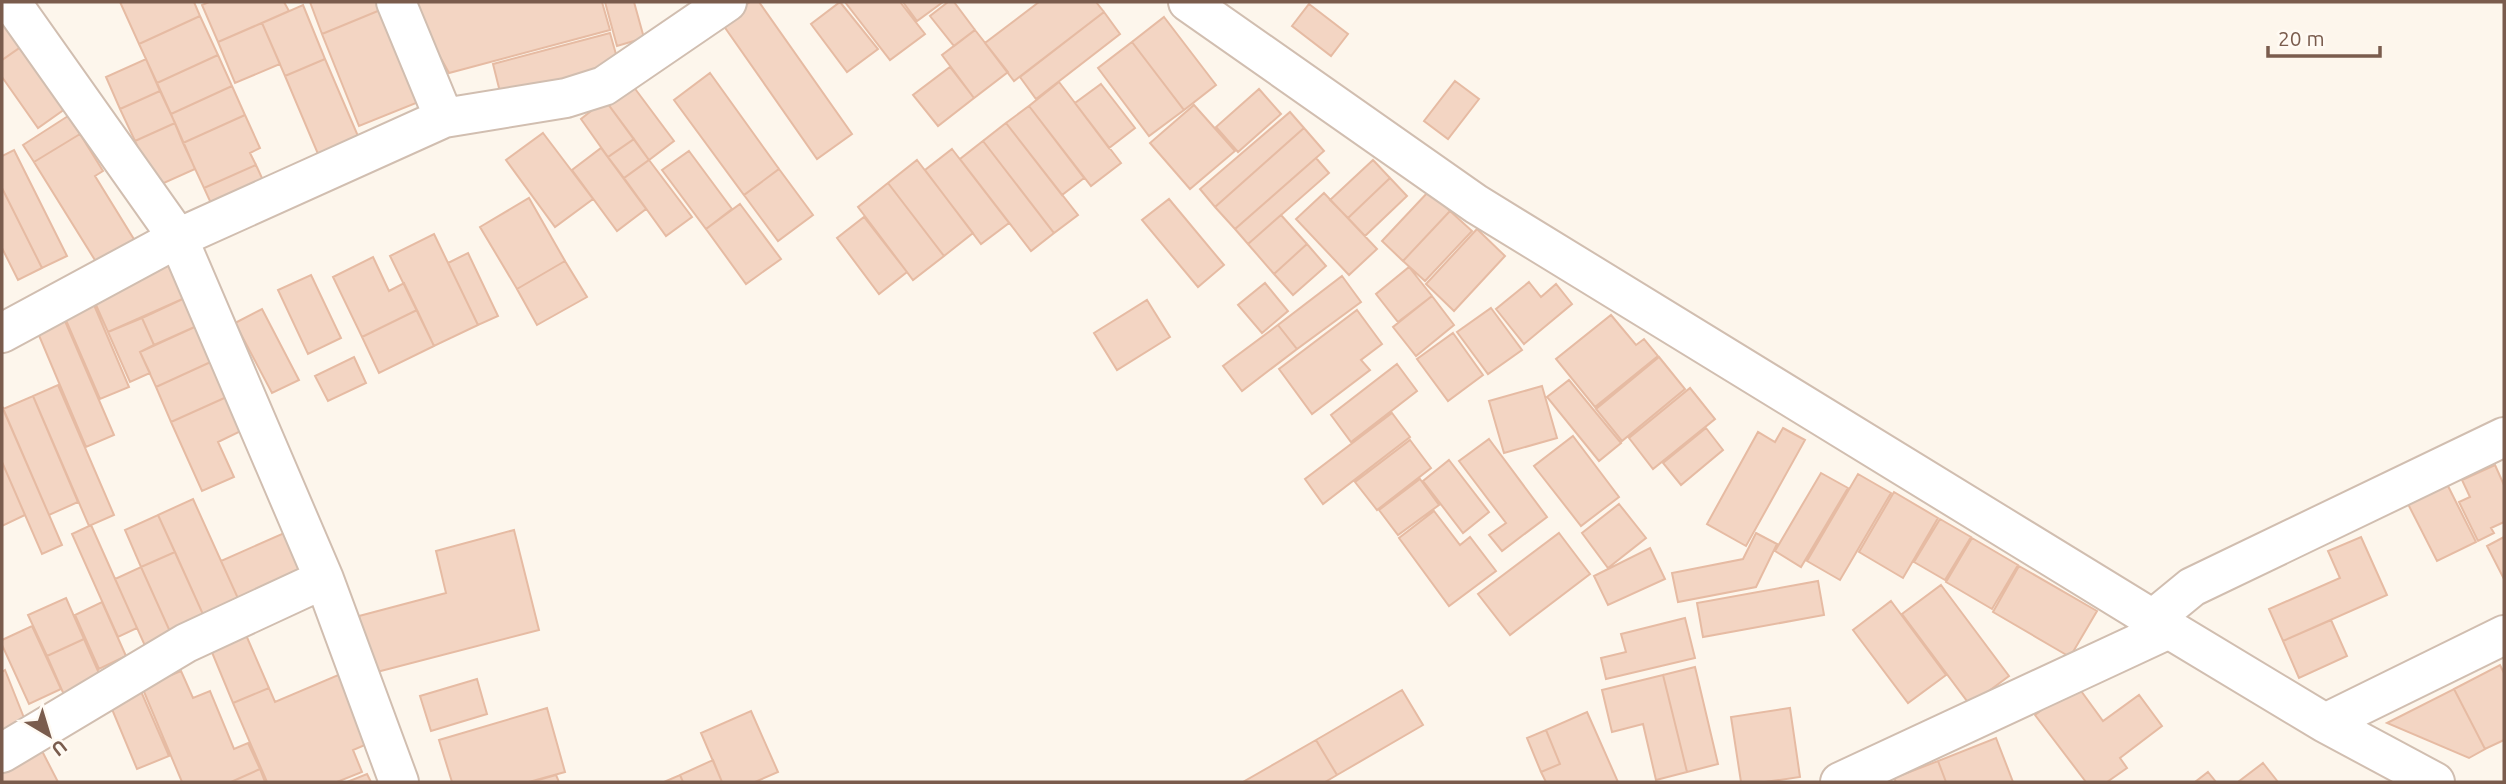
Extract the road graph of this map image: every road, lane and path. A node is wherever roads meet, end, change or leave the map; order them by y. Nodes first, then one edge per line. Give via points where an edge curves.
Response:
1 (11, 2) edge
2 (396, 2) edge
3 (727, 2) edge
4 (1188, 2) edge
5 (444, 118) junction
6 (178, 239) junction
7 (2, 333) edge
8 (2504, 437) edge
9 (324, 579) junction
10 (2161, 624) junction
11 (2504, 635) edge
12 (2325, 723) junction
13 (2, 753) edge
14 (399, 782) edge
15 (1840, 782) edge
16 (2435, 782) edge

1 - 6 street
2 - 5 street
3 - 5 street via 604,86 566,98
4 - 10 street via 1476,204
5 - 6 street
6 - 7 street
6 - 9 street
8 - 10 street via 2192,587
9 - 13 street via 186,643
9 - 14 street
10 - 12 street
10 - 15 street
11 - 12 street
12 - 16 street

